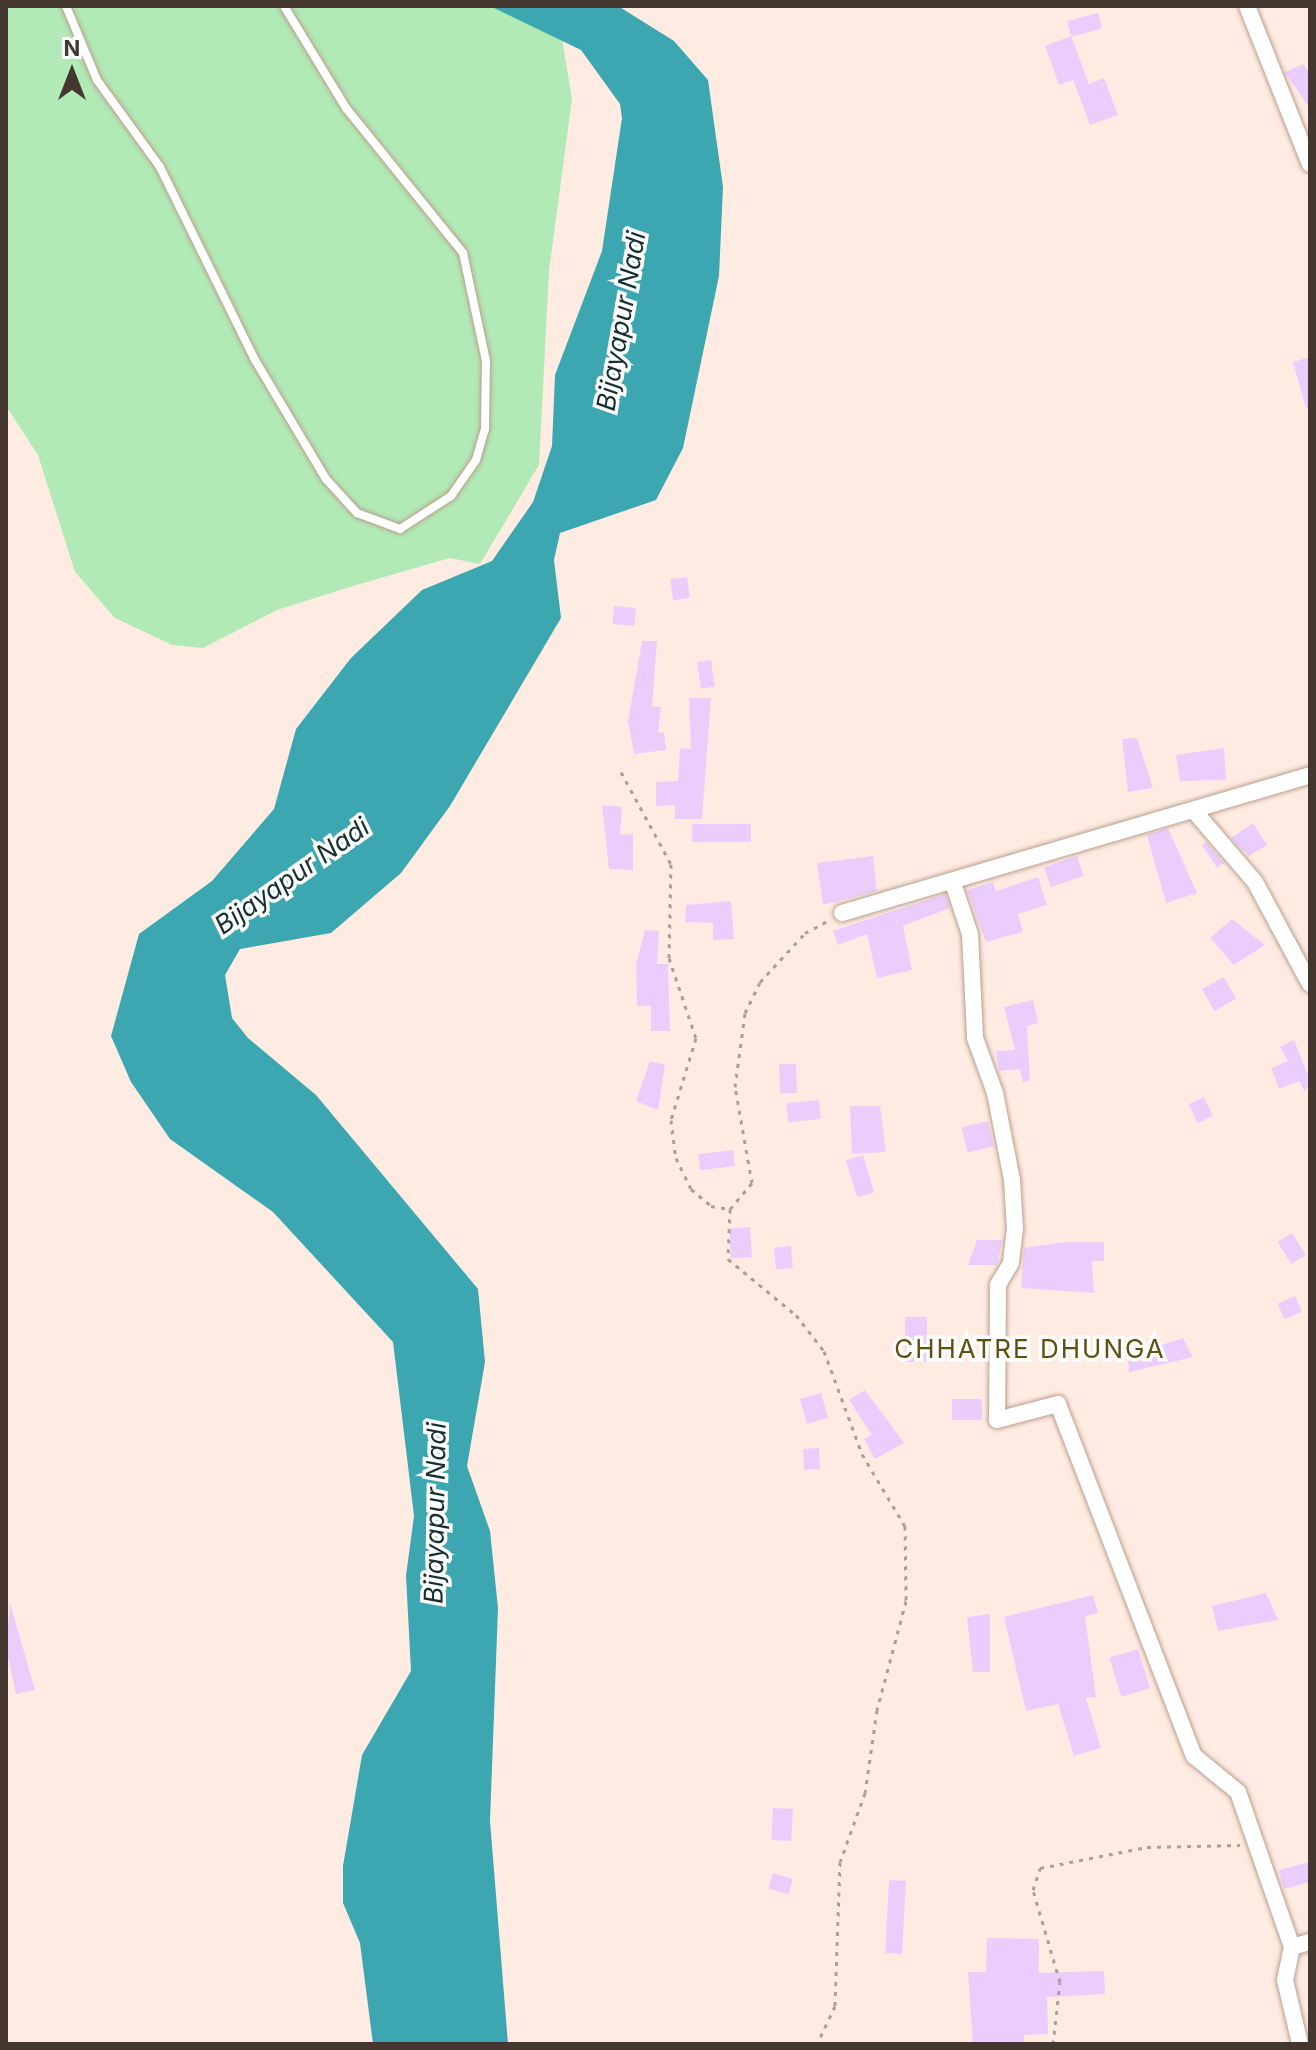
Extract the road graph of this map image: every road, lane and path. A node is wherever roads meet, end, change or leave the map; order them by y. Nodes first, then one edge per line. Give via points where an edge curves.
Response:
1 (66, 6) edge
2 (284, 6) edge
3 (1247, 6) edge
4 (1310, 164) edge
5 (621, 772) dead end
6 (1310, 775) edge
7 (1195, 812) junction
8 (954, 886) junction
9 (842, 913) joint
10 (1310, 984) edge
11 (730, 1209) junction
12 (1256, 1844) junction
13 (1310, 1942) edge
14 (1292, 1947) junction
15 (817, 2044) edge
16 (1053, 2044) edge
17 (1300, 2044) edge

1 - 2 lane via 97,80 160,167 255,360 326,479 357,513 400,529 451,496 476,460 485,429 486,361 463,253 415,186 346,108
3 - 4 street
5 - 11 path via 671,864 669,958 696,1038 671,1120 676,1158 691,1189 711,1206
6 - 7 street
7 - 8 street
7 - 10 street via 1255,882
8 - 9 street
8 - 12 street via 970,934 975,1038 995,1093 1013,1192 1011,1263 998,1285 997,1420 1058,1404 1194,1756 1238,1792
9 - 11 path via 805,933 760,982 745,1013 735,1087 752,1183
11 - 15 path via 728,1259 796,1315 824,1351 862,1454 905,1526 908,1554 906,1601 877,1710 865,1793 840,1862 835,2006
12 - 14 street
12 - 16 path via 1147,1847 1040,1868 1033,1890 1060,1982
13 - 14 street
14 - 17 street via 1285,1980

